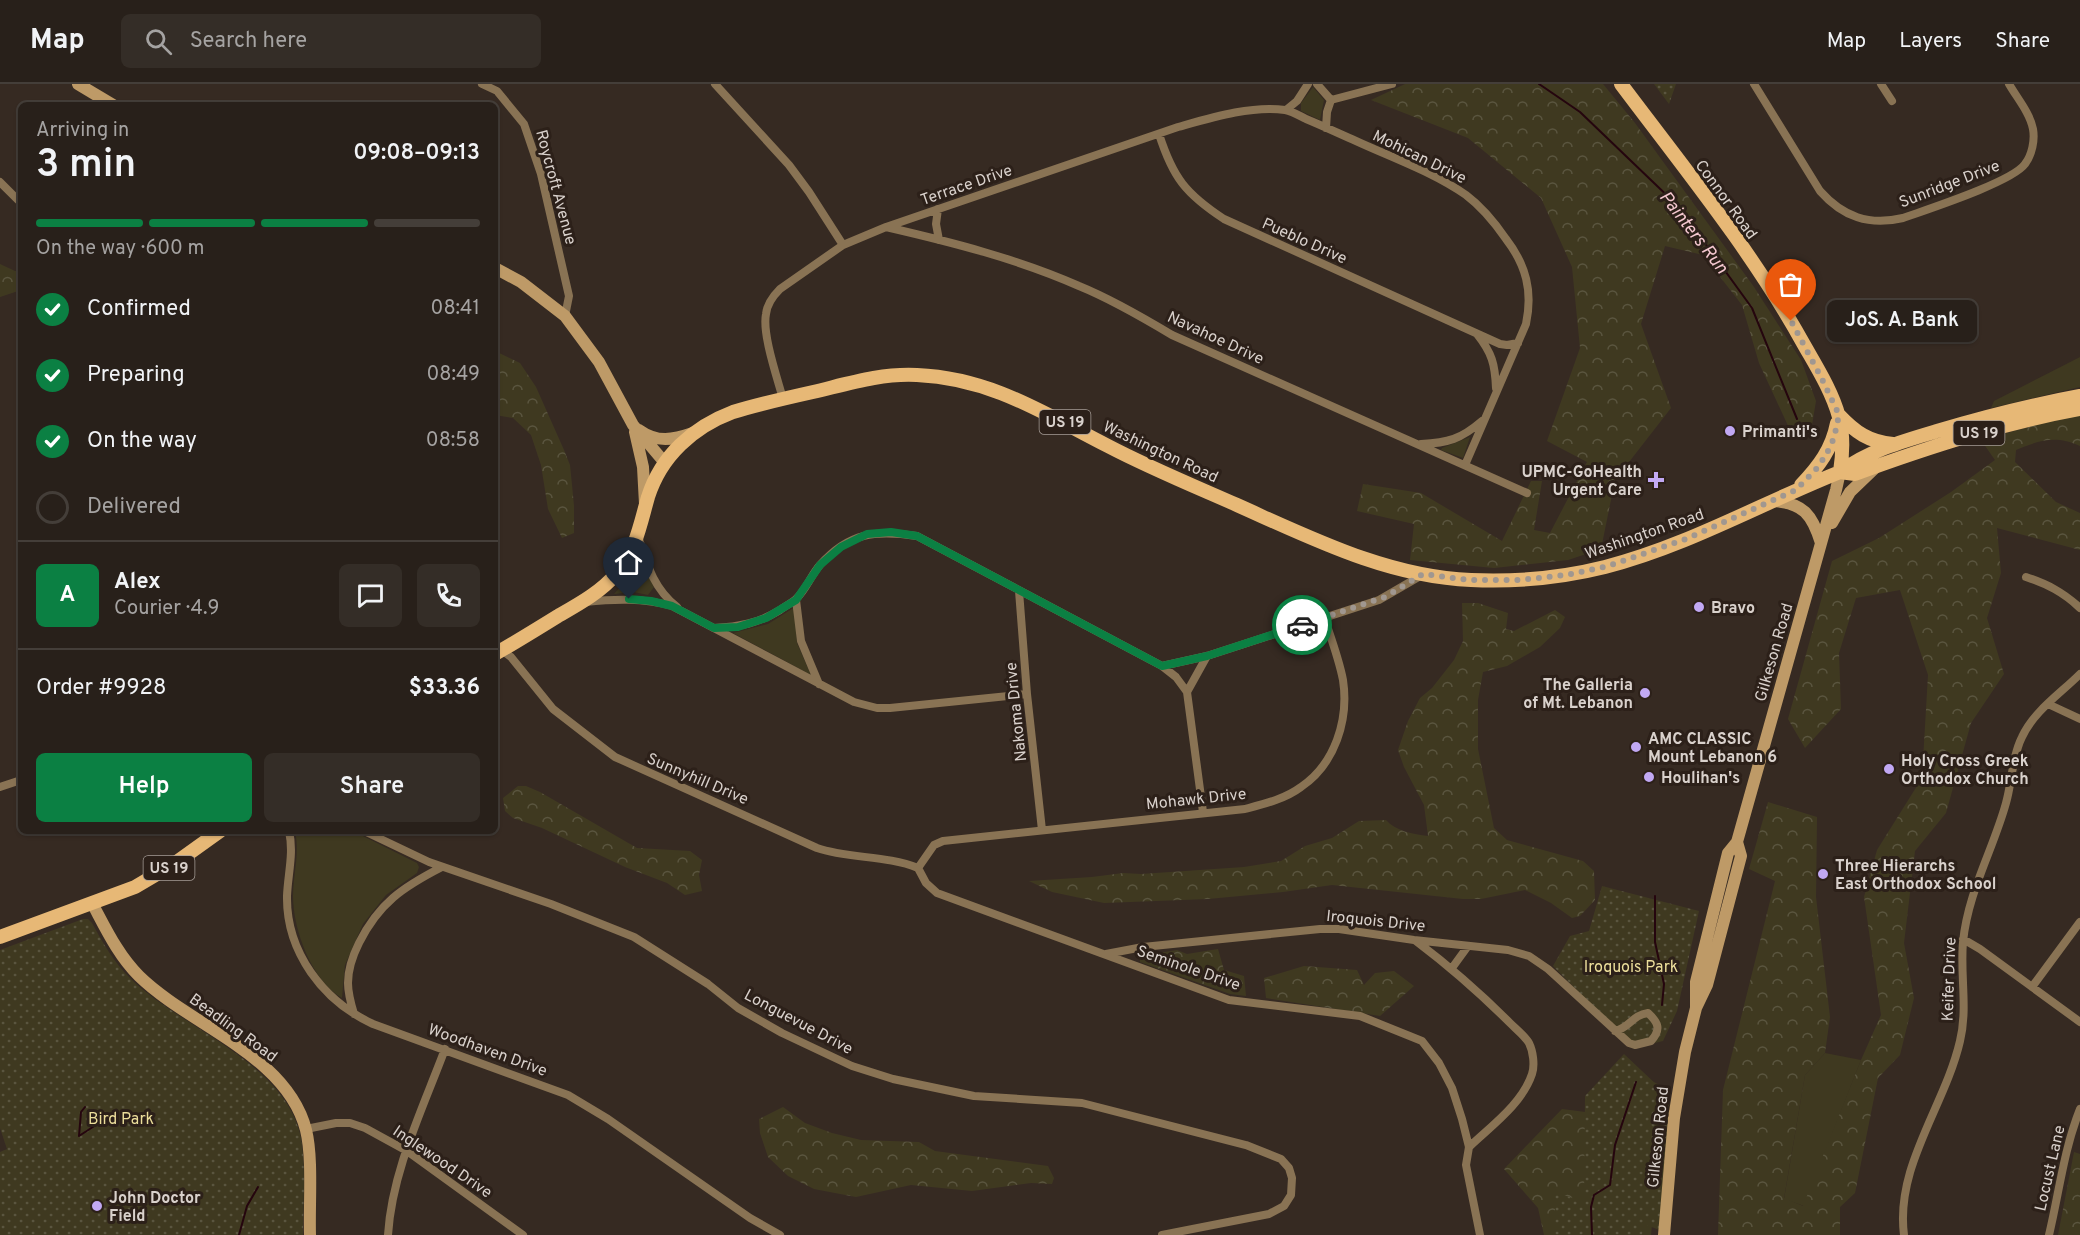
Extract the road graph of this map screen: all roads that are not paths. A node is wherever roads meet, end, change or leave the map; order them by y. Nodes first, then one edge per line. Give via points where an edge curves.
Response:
1 (78, 84) edge
2 (482, 84) edge
3 (715, 84) edge
4 (1308, 84) edge
5 (1317, 84) edge
6 (1392, 84) edge
7 (1621, 84) edge
8 (1754, 84) edge
9 (1881, 84) edge
10 (2009, 84) edge
11 (1331, 100) junction
12 (1892, 101) dead end
13 (108, 102) edge
14 (1286, 110) junction
15 (1326, 128) junction
16 (1159, 134) junction
17 (0, 182) edge
18 (18, 200) edge
19 (938, 209) junction
20 (886, 227) junction
21 (939, 240) junction
22 (843, 245) junction
23 (498, 270) edge
24 (565, 316) junction
25 (1476, 333) junction
26 (1518, 343) junction
27 (1497, 392) junction
28 (2080, 396) edge
29 (783, 399) junction
30 (2079, 410) edge
31 (1839, 415) junction
32 (1485, 419) junction
33 (633, 425) junction
34 (693, 433) junction
35 (1418, 444) junction
36 (1897, 444) junction
37 (665, 463) junction
38 (1465, 465) junction
39 (1880, 465) junction
40 (1840, 472) junction
41 (1796, 490) junction
42 (1527, 493) dead end
43 (1772, 501) junction
44 (646, 507) junction
45 (638, 536) junction
46 (1821, 543) junction
47 (1423, 574) junction
48 (2026, 577) dead end
49 (1019, 591) junction
50 (796, 600) junction
51 (581, 602) junction
52 (2080, 608) edge
53 (682, 611) junction
54 (1324, 617) junction
55 (714, 628) junction
56 (498, 649) edge
57 (498, 650) edge
58 (1207, 656) junction
59 (1162, 666) junction
60 (2080, 674) edge
61 (819, 684) junction
62 (1187, 692) junction
63 (1027, 694) junction
64 (2048, 704) junction
65 (2080, 719) edge
66 (18, 781) edge
67 (0, 788) edge
68 (1203, 812) junction
69 (1042, 830) junction
70 (216, 834) edge
71 (289, 834) edge
72 (370, 834) edge
73 (442, 867) junction
74 (918, 868) junction
75 (92, 903) junction
76 (2080, 922) edge
77 (0, 937) edge
78 (1963, 939) junction
79 (1414, 940) junction
80 (1468, 946) junction
81 (1106, 954) junction
82 (1452, 968) junction
83 (2032, 987) junction
84 (354, 1014) junction
85 (2080, 1022) edge
86 (1615, 1031) junction
87 (445, 1049) junction
88 (2080, 1109) edge
89 (306, 1129) junction
90 (1469, 1147) junction
91 (407, 1151) junction
92 (310, 1235) edge
93 (388, 1235) edge
94 (523, 1235) edge
95 (780, 1235) edge
96 (1162, 1235) edge
97 (1480, 1235) edge
98 (1664, 1235) edge
99 (1904, 1235) edge
100 (2049, 1235) edge

1 - 13 street
2 - 24 street, Roycroft Avenue via 497,91 524,124 541,174 569,296
3 - 22 street via 789,165
4 - 14 street
5 - 11 street
6 - 11 street
7 - 31 main road, Connor Road via 1766,283 1810,356
8 - 10 street, Sunridge Drive via 1820,191 1856,218 1880,222 1903,218 2007,178 2025,164 2034,141 2033,128
9 - 12 street
11 - 15 street
14 - 15 street, Terrace Drive
14 - 16 street, Terrace Drive via 1253,110
15 - 26 street, Mohican Drive via 1441,180 1486,213 1524,267 1530,307
16 - 19 street, Terrace Drive
16 - 25 street, Pueblo Drive via 1175,174 1188,192 1224,219
17 - 18 street
19 - 20 street, Terrace Drive
19 - 21 street
20 - 21 street, Navahoe Drive
20 - 22 street, Terrace Drive
21 - 35 street, Navahoe Drive via 1080,286 1172,335
22 - 29 street, Terrace Drive via 780,289 770,302 765,324
23 - 24 street
24 - 33 street via 599,362
25 - 26 street, Pueblo Drive via 1500,344
25 - 27 street via 1493,359
26 - 27 street, Mohican Drive
27 - 32 street, Mohican Drive
28 - 36 main road, Washington Road / US 19 via 2001,412
29 - 34 main road, Washington Road / US 19 via 733,412
29 - 47 main road, Washington Road / US 19 via 900,375 943,377 975,385 1039,409 1126,455 1316,540 1380,564
30 - 39 main road, Washington Road / US 19 via 1963,437
31 - 36 main road via 1864,437
31 - 40 main road, Connor Road via 1843,440
31 - 41 main road via 1827,453
32 - 35 street, Mohican Drive via 1456,439
32 - 38 street, Mohican Drive
33 - 34 street via 659,439
33 - 37 street
33 - 44 street via 643,467
34 - 37 main road, Washington Road / US 19
35 - 38 street, Navahoe Drive
36 - 40 main road, Washington Road / US 19 via 1858,458
37 - 44 main road, Washington Road / US 19
38 - 42 street, Navahoe Drive
39 - 40 main road, Washington Road / US 19 via 1856,474
39 - 46 street via 1850,492
40 - 41 main road, Washington Road / US 19
40 - 46 street, Gilkeson Road
41 - 43 main road, Washington Road / US 19
43 - 46 street via 1802,508 1815,525
43 - 47 main road, Washington Road / US 19 via 1656,550 1587,571 1503,580
44 - 45 main road, Washington Road / US 19
45 - 51 main road, Washington Road / US 19 via 617,573
45 - 53 street via 655,582
46 - 98 street, Gilkeson Road via 1737,842 1741,856 1707,985 1696,1008 1679,1085
47 - 54 street via 1385,597
48 - 52 street via 2064,593
49 - 50 street via 917,536 891,532 867,534 841,547 820,565
49 - 59 street
49 - 63 street, Nakoma Drive
50 - 55 street via 766,618 738,627
50 - 61 street via 801,641
51 - 53 street via 640,600
51 - 56 main road, Washington Road / US 19
53 - 55 street
54 - 58 street
54 - 68 street, Mohawk Drive via 1343,681 1343,716 1336,745 1327,760 1301,787 1275,801
55 - 61 street
57 - 74 street, Sunnyhill Drive via 511,657 553,709 625,762 817,848
58 - 59 street
58 - 62 street
59 - 62 street
60 - 64 street, Keifer Drive
61 - 63 street via 854,702 877,708
62 - 68 street
63 - 69 street, Nakoma Drive
64 - 65 street
64 - 78 street, Keifer Drive via 2021,738 2006,805 1974,888
66 - 67 street
68 - 69 street, Mohawk Drive
69 - 74 street, Mohawk Drive via 943,841 934,845
70 - 75 main road, US 19 via 148,880
71 - 84 street, Woodhaven Drive via 292,857 287,897 293,936 318,983
72 - 73 street, Longuevue Drive
73 - 84 street via 390,899 368,927 349,975 348,991
73 - 96 street, Longuevue Drive via 633,937 708,984 738,1008 852,1066 974,1096 1082,1103 1246,1145 1281,1159 1289,1168 1290,1196 1284,1206 1269,1214
74 - 81 street, Seminole Drive via 937,893
75 - 77 main road, US 19
75 - 89 street, Beadling Road via 117,948 139,975 266,1068 291,1097
76 - 83 street
78 - 83 street
78 - 99 street, Keifer Drive via 1965,1010 1960,1041 1905,1187
79 - 80 street, Iroquois Drive
79 - 81 street, Iroquois Drive via 1320,929
79 - 82 street
80 - 82 street
80 - 86 street, Iroquois Drive via 1529,956
81 - 90 street, Seminole Drive via 1229,1000 1360,1016 1422,1041 1452,1088
82 - 90 street via 1528,1042 1533,1058 1533,1073 1522,1093
83 - 85 street
84 - 87 street, Woodhaven Drive
86 - 86 street, Iroquois Drive via 1635,1044 1651,1041 1658,1026 1648,1013
87 - 91 street
87 - 95 street, Woodhaven Drive via 545,1085 588,1107
88 - 100 street, Locust Lane
89 - 91 street, Inglewood Drive via 350,1123
89 - 92 street, Beadling Road
90 - 97 street, Seminole Drive via 1466,1165
91 - 93 street via 389,1216
91 - 94 street, Inglewood Drive

